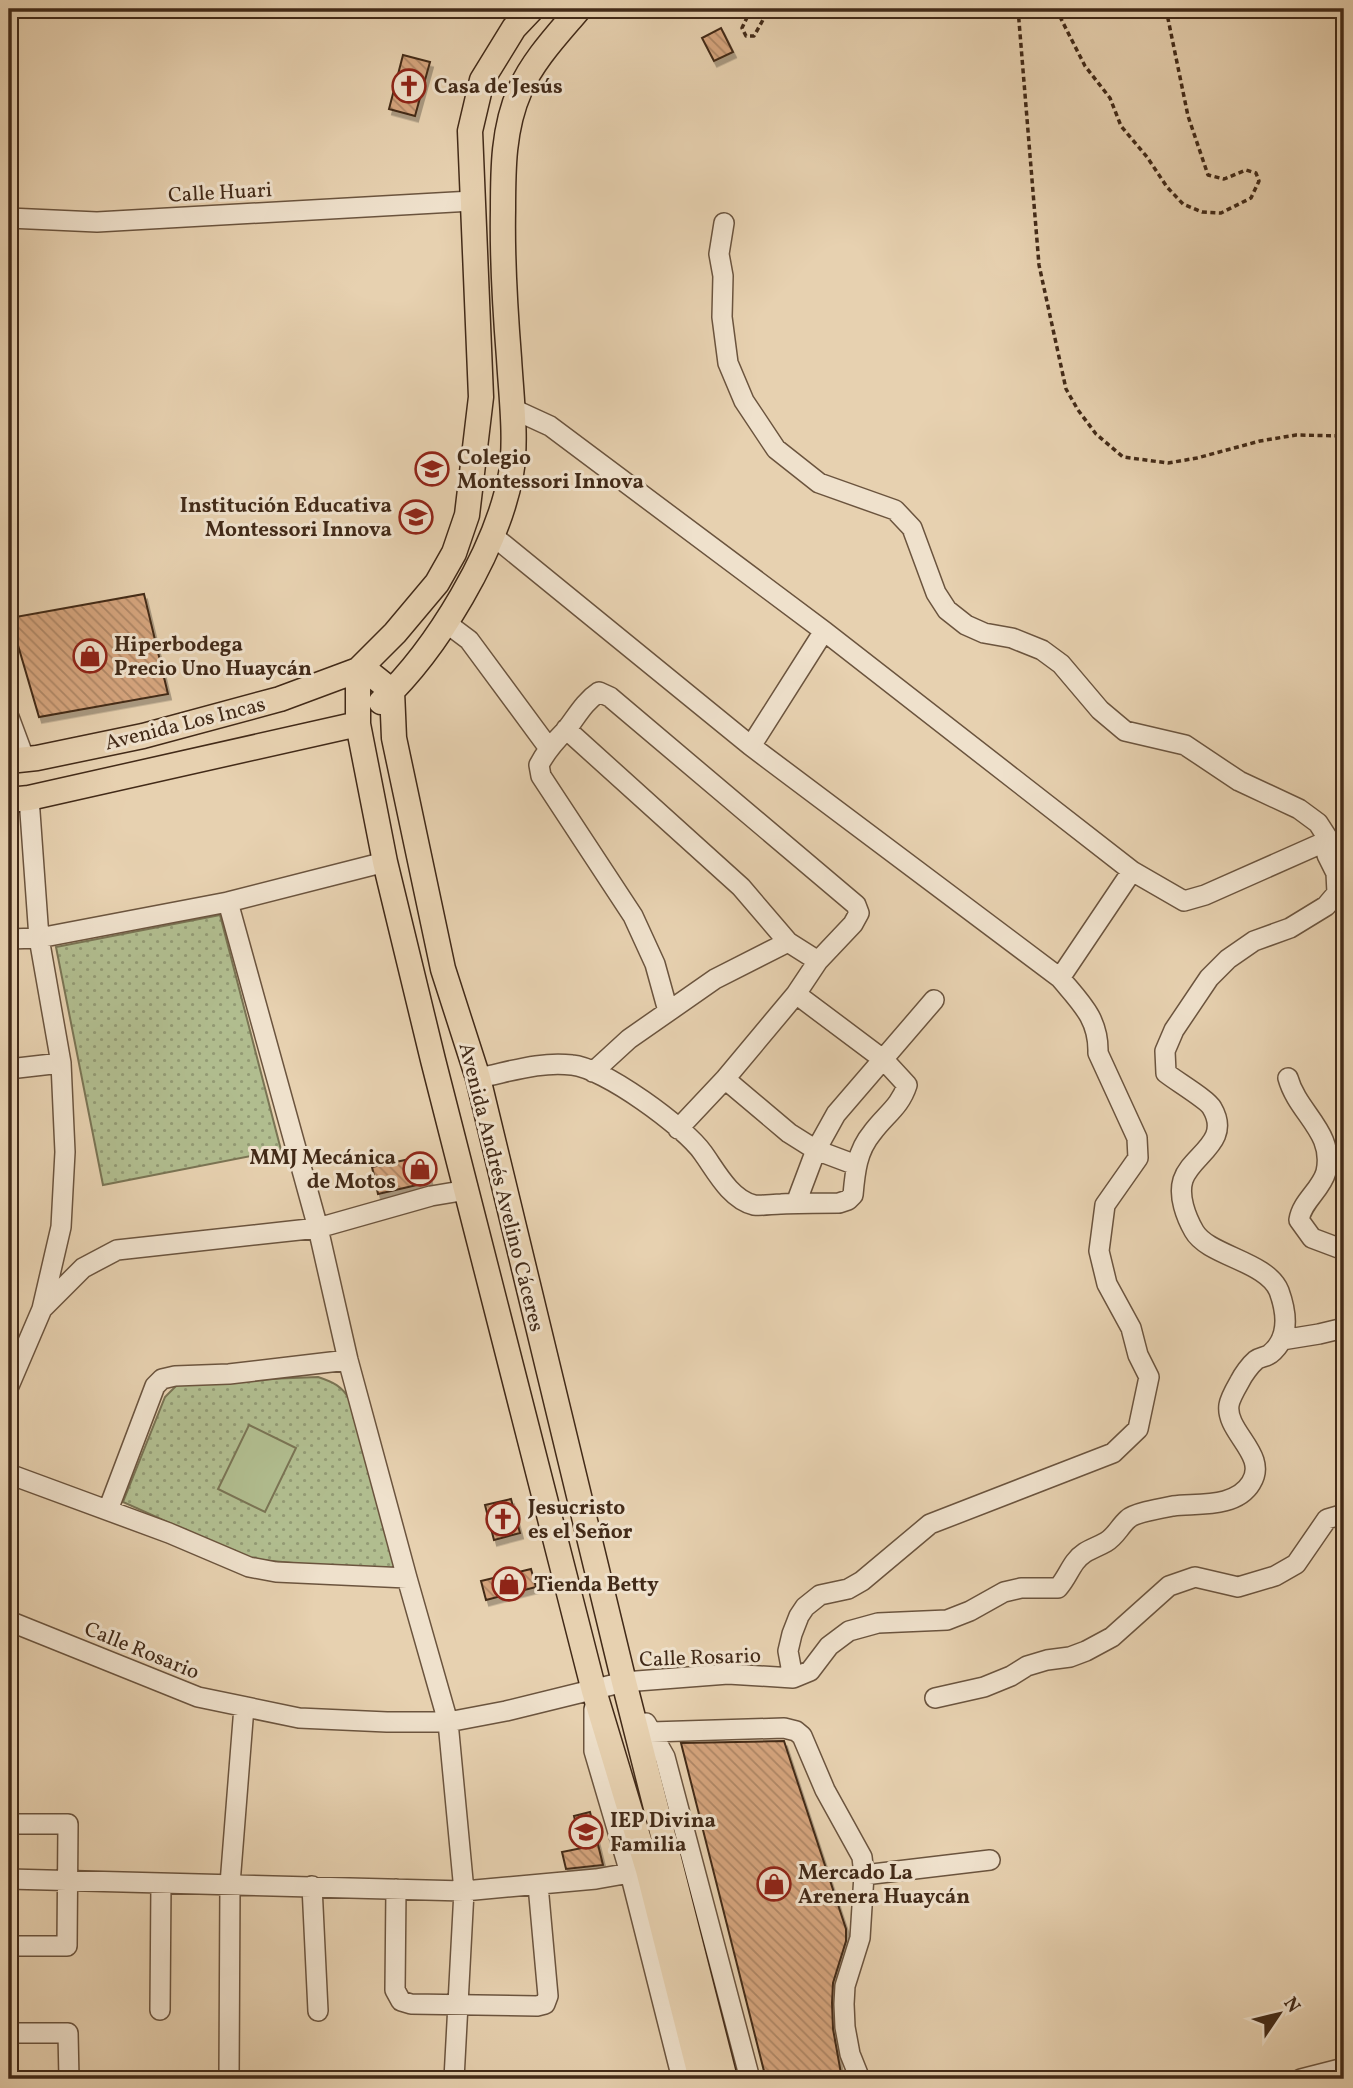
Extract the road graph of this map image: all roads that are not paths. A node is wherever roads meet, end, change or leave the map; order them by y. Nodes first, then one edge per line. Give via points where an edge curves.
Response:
1 (531, 9) edge
2 (579, 9) edge
3 (472, 201) junction
4 (9, 218) edge
5 (724, 223) dead end
6 (513, 409) junction
7 (492, 536) junction
8 (445, 622) junction
9 (824, 631) junction
10 (358, 670) junction
11 (392, 691) junction
12 (9, 718) edge
13 (358, 724) junction
14 (566, 729) junction
15 (751, 746) junction
16 (548, 747) junction
17 (17, 761) edge
18 (19, 799) edge
19 (1329, 840) junction
20 (385, 862) junction
21 (1132, 871) junction
22 (228, 902) junction
23 (39, 937) junction
24 (9, 939) edge
25 (788, 942) junction
26 (818, 961) junction
27 (443, 969) junction
28 (413, 974) junction
29 (1060, 978) junction
30 (796, 994) junction
31 (934, 1000) dead end
32 (668, 1010) junction
33 (884, 1060) junction
34 (61, 1063) junction
35 (9, 1069) edge
36 (593, 1072) junction
37 (1288, 1078) dead end
38 (478, 1079) junction
39 (724, 1079) junction
40 (678, 1129) junction
41 (816, 1150) junction
42 (856, 1165) junction
43 (467, 1190) junction
44 (796, 1203) junction
45 (318, 1228) junction
46 (1344, 1250) edge
47 (42, 1309) junction
48 (1344, 1328) edge
49 (1282, 1340) junction
50 (348, 1360) junction
51 (9, 1385) edge
52 (554, 1400) junction
53 (523, 1409) junction
54 (9, 1474) edge
55 (108, 1510) junction
56 (1344, 1514) edge
57 (407, 1578) junction
58 (9, 1621) edge
59 (793, 1678) junction
60 (624, 1682) junction
61 (594, 1691) junction
62 (936, 1698) dead end
63 (244, 1707) junction
64 (448, 1722) junction
65 (651, 1732) junction
66 (10, 1824) edge
67 (990, 1860) dead end
68 (629, 1873) junction
69 (864, 1875) junction
70 (9, 1879) edge
71 (68, 1881) junction
72 (161, 1883) junction
73 (230, 1884) junction
74 (538, 1885) junction
75 (312, 1886) junction
76 (396, 1889) junction
77 (464, 1891) junction
78 (9, 1946) edge
79 (459, 2005) junction
80 (160, 2010) dead end
81 (318, 2011) dead end
82 (9, 2032) edge
83 (1344, 2068) edge
84 (69, 2079) edge
85 (229, 2079) edge
86 (454, 2079) edge
87 (682, 2079) edge
88 (701, 2079) edge
89 (725, 2079) edge
90 (750, 2079) edge
91 (860, 2079) edge
92 (1301, 2079) edge

1 - 3 main road via 482,80 470,131
2 - 6 main road via 543,52 520,90 507,132 502,274
3 - 4 street, Calle Huari via 97,222
3 - 10 main road via 481,397 467,515 437,583
5 - 19 street via 719,254 728,363 744,401 776,449 819,483 895,510 912,528 936,593 947,610 966,625 1042,650 1125,731 1185,745 1239,781 1299,809 1318,823
6 - 7 main road via 511,474
6 - 9 street via 551,426
7 - 8 main road
7 - 15 street
8 - 11 main road
8 - 16 street via 469,640
9 - 15 street
9 - 21 street
10 - 11 main road
10 - 13 main road, Avenida Andrés Avelino Cáceres
10 - 17 main road, Avenida Los Incas via 280,699 143,736
11 - 13 main road
11 - 27 main road, Avenida Andrés Avelino Cáceres via 394,738
12 - 17 street
13 - 18 main road, Avenida Los Incas
13 - 20 main road, Avenida Andrés Avelino Cáceres
14 - 16 street
14 - 25 street via 741,887
14 - 26 street via 599,692 610,697 856,905 859,913 853,924
15 - 29 street
16 - 32 street via 538,765 541,776 633,916 655,964
18 - 23 street
19 - 21 street via 1184,901
19 - 49 street via 1327,855 1336,873 1336,893 1326,906 1228,959 1209,978 1165,1051 1166,1073 1212,1107 1218,1128 1183,1179 1181,1196 1195,1234 1264,1272 1278,1289 1287,1326
20 - 22 street
20 - 28 main road, Avenida Andrés Avelino Cáceres
21 - 29 street
22 - 23 street
22 - 45 street
23 - 24 street
23 - 34 street
25 - 26 street
25 - 32 street via 715,979
26 - 30 street
27 - 28 main road
27 - 38 main road, Avenida Andrés Avelino Cáceres
28 - 43 main road, Avenida Andrés Avelino Cáceres
29 - 59 street via 1090,1013 1098,1053 1137,1138 1138,1158 1105,1205 1099,1251 1107,1284 1131,1328 1149,1377 1138,1429 1113,1453 930,1524 862,1581 820,1595 805,1607 792,1634 788,1651
30 - 33 street
30 - 39 street
31 - 33 street
32 - 36 street
33 - 41 street via 836,1114
33 - 42 street via 907,1085 903,1099 870,1134
34 - 35 street
34 - 47 street via 65,1152 61,1227
36 - 38 street via 575,1065 537,1065
36 - 40 street via 622,1086
37 - 46 street via 1324,1138 1329,1156 1325,1176 1299,1220 1312,1238
38 - 52 main road, Avenida Andrés Avelino Cáceres
39 - 40 street
39 - 41 street
40 - 44 street via 741,1197 755,1205
41 - 42 street
41 - 44 street
42 - 44 street via 853,1195 848,1200
43 - 45 street
43 - 53 main road, Avenida Andrés Avelino Cáceres
45 - 47 street via 117,1250 83,1268
45 - 50 street
47 - 51 street
48 - 49 street
49 - 59 street via 1255,1361 1228,1404 1230,1420 1254,1464 1253,1481 1243,1492 1212,1504 1172,1506 1129,1517 1115,1535 1088,1548 1058,1588 1004,1592 947,1620 877,1623 849,1631 829,1646 810,1671
50 - 55 street via 162,1379 155,1385
50 - 57 street
52 - 53 main road
52 - 60 main road, Avenida Andrés Avelino Cáceres
53 - 61 main road, Avenida Andrés Avelino Cáceres
54 - 55 street
55 - 57 street via 248,1567
56 - 62 street via 1327,1519 1296,1564 1275,1577 1238,1587 1195,1577 1169,1586 1112,1637 1086,1651 1027,1666 984,1687
57 - 64 street
58 - 63 street, Calle Rosario via 198,1697
59 - 60 street, Calle Rosario via 728,1674
60 - 61 street, Calle Rosario
60 - 65 street, Avenida Andrés Avelino Cáceres
60 - 89 main road, Avenida Andrés Avelino Cáceres
61 - 64 street, Calle Rosario
61 - 68 street, Avenida Andrés Avelino Cáceres via 594,1751
61 - 88 main road, Avenida Andrés Avelino Cáceres via 648,1870
63 - 64 street, Calle Rosario via 299,1718
63 - 73 street
64 - 77 street
65 - 69 street via 796,1731 856,1842
65 - 90 street, Avenida Andrés Avelino Cáceres via 665,1757
66 - 71 street via 68,1824
67 - 69 street
68 - 74 street
68 - 87 street, Avenida Andrés Avelino Cáceres
69 - 91 street via 860,1938 844,2004 850,2054
70 - 71 street
71 - 72 street
71 - 78 street via 67,1946
72 - 73 street
72 - 80 street
73 - 75 street
73 - 85 street
74 - 77 street
74 - 79 street via 545,2004
75 - 76 street
75 - 81 street
76 - 77 street
76 - 79 street via 395,1990 401,2001 411,2004
77 - 79 street
79 - 86 street
82 - 84 street via 68,2033
83 - 92 street

